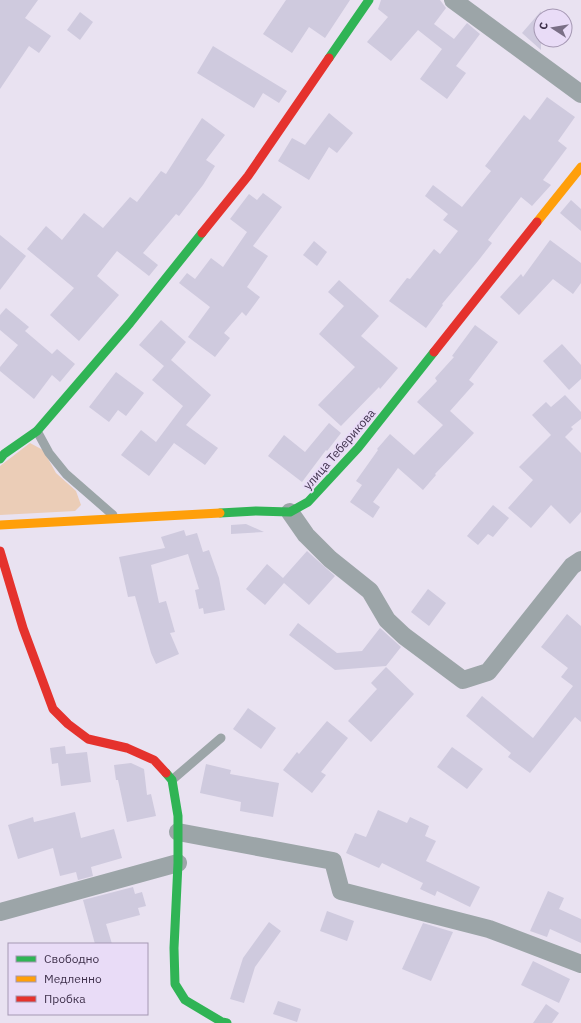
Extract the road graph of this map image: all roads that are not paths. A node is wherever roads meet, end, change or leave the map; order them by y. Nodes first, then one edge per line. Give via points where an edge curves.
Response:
1 (369, 0) edge
2 (453, 0) edge
3 (581, 94) edge
4 (581, 167) edge
5 (37, 431) junction
6 (0, 459) edge
7 (290, 512) junction
8 (117, 518) junction
9 (0, 525) edge
10 (0, 551) edge
11 (581, 560) edge
12 (221, 738) dead end
13 (172, 780) junction
14 (178, 832) junction
15 (178, 863) junction
16 (0, 912) edge
17 (581, 964) edge
18 (223, 1023) edge

1 - 5 street via 248,176 130,323
2 - 3 street
4 - 7 street, улица Теберикова via 358,448 308,502
5 - 6 street
5 - 8 lane via 66,474
7 - 8 street via 256,511
7 - 11 street via 306,535 330,559 370,591 387,620 404,636 463,680 488,672 572,566
8 - 9 street
10 - 13 street via 23,628 53,709 88,739 127,748 154,760
12 - 13 lane
13 - 14 street
14 - 15 street
14 - 17 street via 334,862 341,891 489,929
15 - 16 street
15 - 18 street via 174,948 176,984 184,1000

